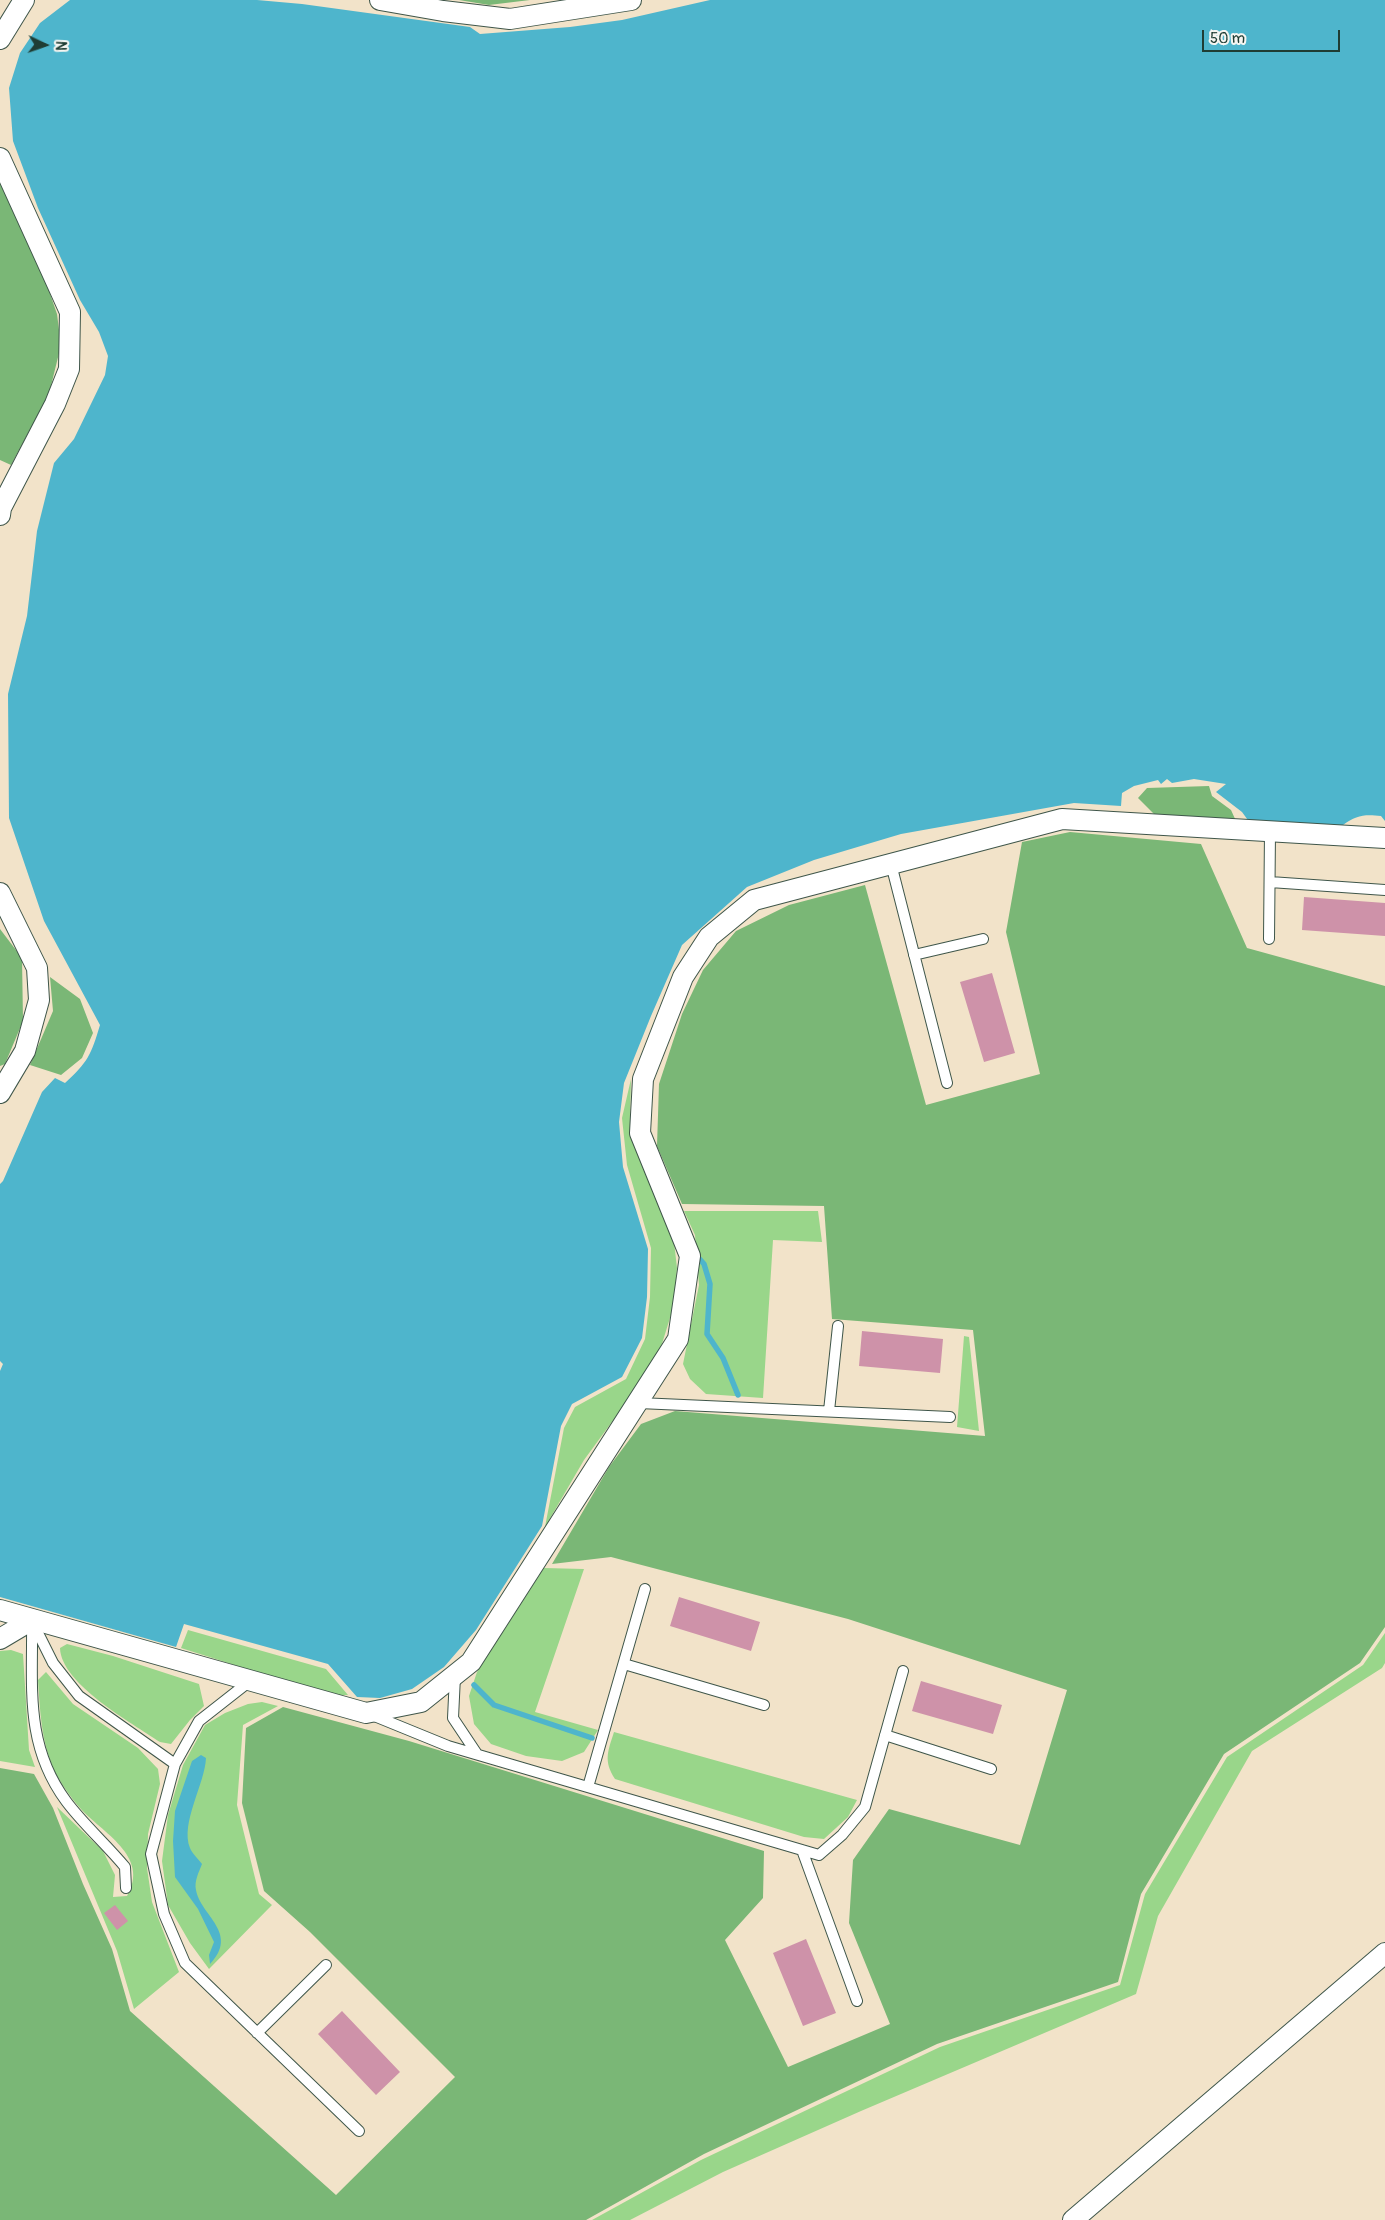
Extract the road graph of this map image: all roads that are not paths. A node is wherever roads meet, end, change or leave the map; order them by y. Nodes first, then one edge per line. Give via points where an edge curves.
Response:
1 (24, 0) edge
2 (380, 0) edge
3 (631, 0) edge
4 (432, 5) edge
5 (0, 39) edge
6 (0, 158) edge
7 (0, 515) edge
8 (1270, 832) junction
9 (1385, 838) edge
10 (891, 864) junction
11 (1270, 882) junction
12 (1385, 890) edge
13 (0, 893) edge
14 (983, 939) dead end
15 (1268, 939) dead end
16 (914, 955) junction
17 (947, 1083) dead end
18 (0, 1094) edge
19 (838, 1326) dead end
20 (639, 1402) junction
21 (829, 1412) junction
22 (950, 1417) dead end
23 (645, 1589) dead end
24 (0, 1610) edge
25 (32, 1620) junction
26 (0, 1640) edge
27 (624, 1664) junction
28 (903, 1671) dead end
29 (455, 1675) junction
30 (250, 1681) junction
31 (764, 1706) dead end
32 (366, 1713) junction
33 (885, 1735) junction
34 (477, 1754) junction
35 (175, 1764) junction
36 (991, 1769) dead end
37 (588, 1787) junction
38 (802, 1850) junction
39 (126, 1888) dead end
40 (1385, 1953) edge
41 (326, 1965) dead end
42 (857, 2001) dead end
43 (257, 2033) junction
44 (359, 2131) dead end
45 (1072, 2220) edge

1 - 5 street
2 - 4 street
3 - 4 street via 510,19
6 - 7 street via 70,312 69,369
8 - 9 street
8 - 10 street via 1062,819
8 - 11 lane
10 - 16 lane
10 - 20 street via 754,900 708,937 683,976 643,1079 640,1133 690,1256 678,1339
11 - 12 lane
11 - 15 lane
13 - 18 street via 37,968 40,1000 25,1051
14 - 16 lane
16 - 17 lane
19 - 21 lane
20 - 21 lane
20 - 29 street via 471,1662
21 - 22 lane
23 - 27 lane
24 - 25 street
25 - 26 street
25 - 30 street
25 - 35 lane via 52,1662 79,1696
25 - 39 lane via 33,1726 44,1765 66,1801 125,1867
27 - 31 lane
27 - 37 lane
28 - 33 lane
29 - 32 street via 421,1702
29 - 34 lane via 453,1718
30 - 32 street
30 - 35 lane via 199,1721
32 - 34 lane via 448,1746
33 - 36 lane
33 - 38 lane via 865,1807 842,1835 819,1855
34 - 37 lane
35 - 43 lane via 151,1854 164,1914 185,1962
37 - 38 lane
38 - 42 lane
40 - 45 street
41 - 43 lane
43 - 44 lane

